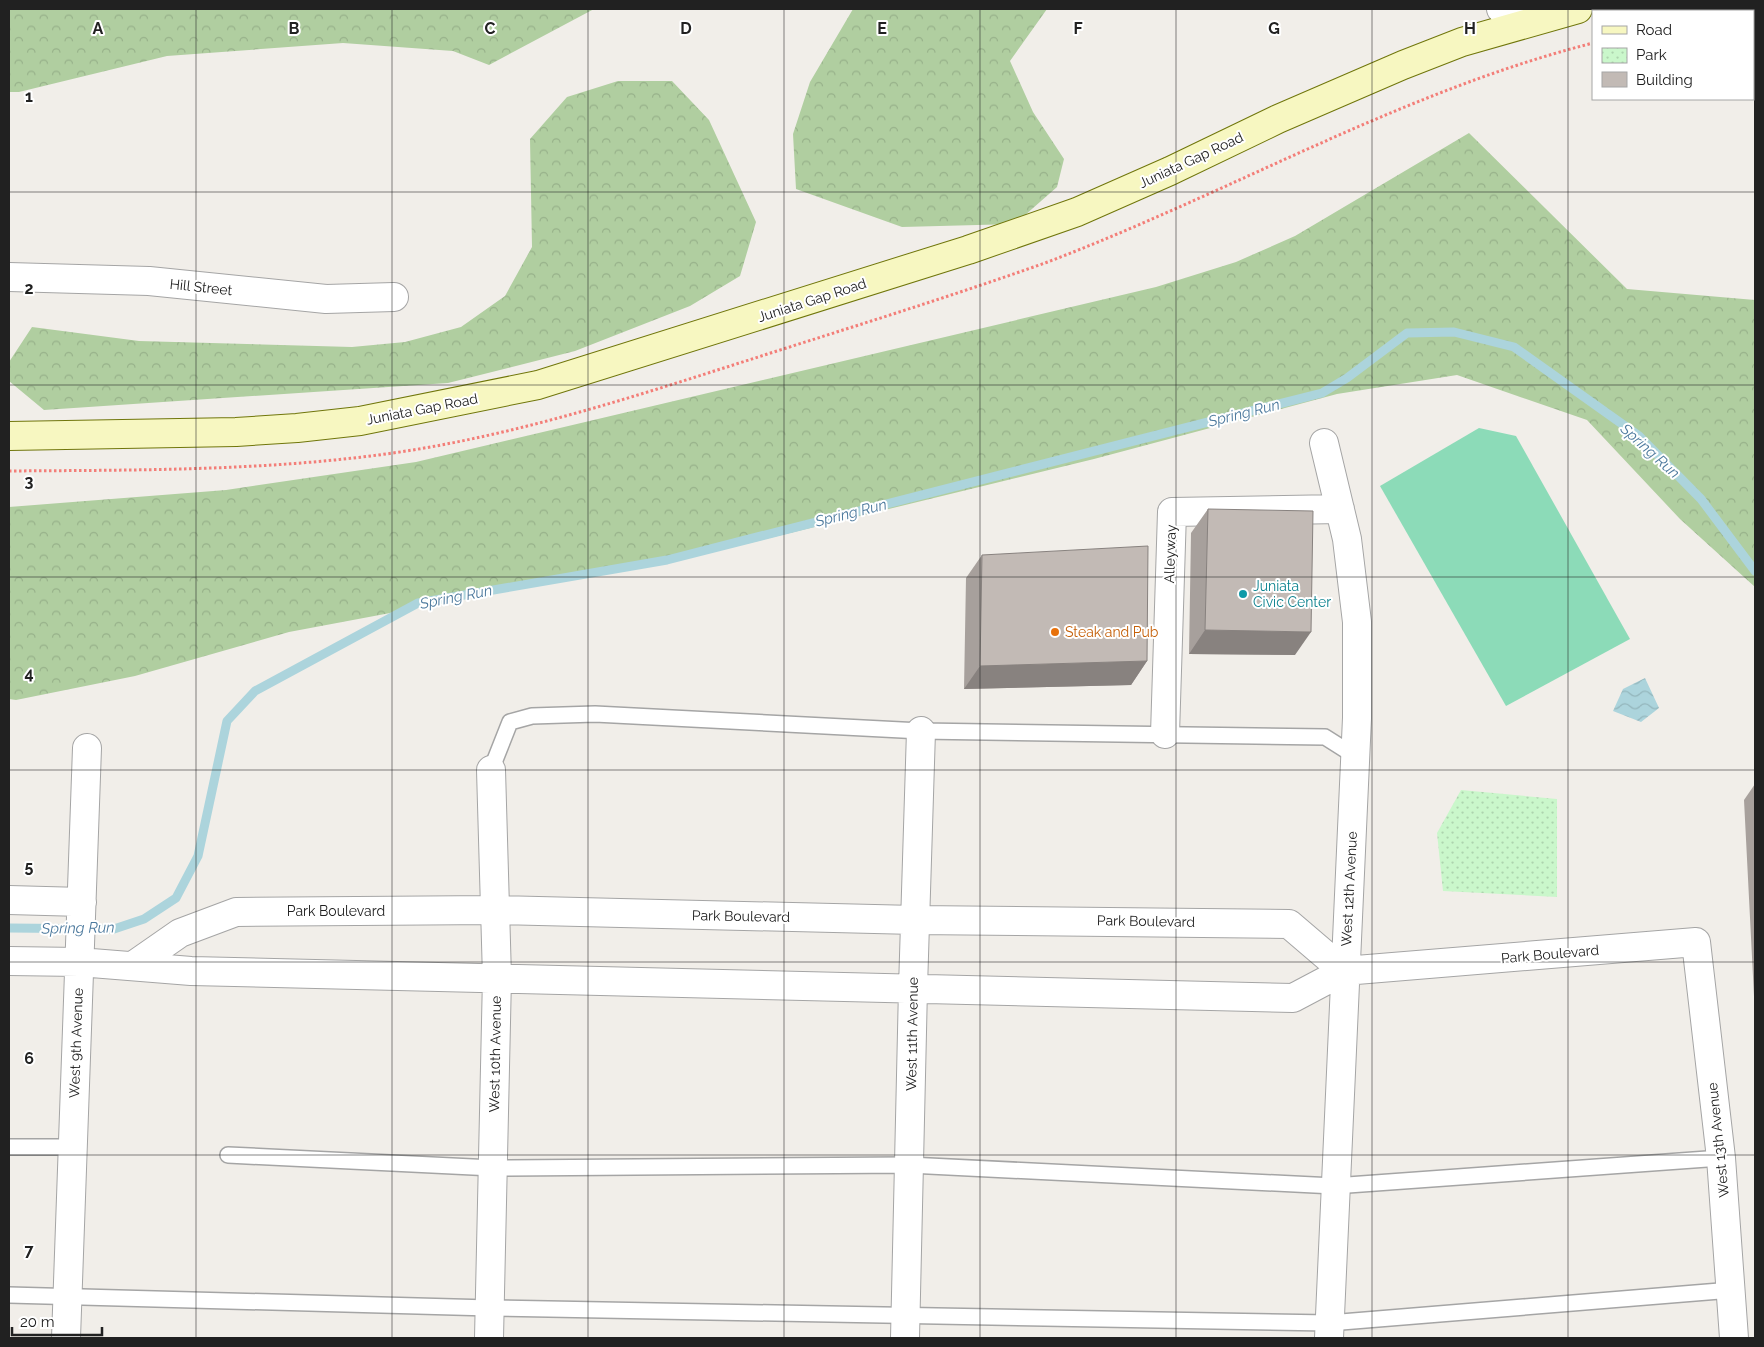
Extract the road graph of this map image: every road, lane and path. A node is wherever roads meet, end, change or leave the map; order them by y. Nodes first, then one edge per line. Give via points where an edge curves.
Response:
1 (1502, 9) edge
2 (1578, 9) edge
3 (1522, 16) edge
4 (9, 277) edge
5 (394, 297) dead end
6 (9, 436) edge
7 (1324, 442) dead end
8 (1340, 509) junction
9 (921, 731) junction
10 (1165, 734) junction
11 (87, 748) dead end
12 (1356, 756) junction
13 (491, 770) joint
14 (9, 900) edge
15 (82, 902) junction
16 (494, 910) junction
17 (915, 920) junction
18 (1696, 942) joint
19 (9, 962) edge
20 (80, 962) junction
21 (134, 965) junction
22 (1344, 971) junction
23 (497, 977) junction
24 (912, 988) junction
25 (9, 1147) edge
26 (72, 1147) junction
27 (228, 1155) dead end
28 (1720, 1158) junction
29 (909, 1165) junction
30 (493, 1168) junction
31 (1334, 1186) junction
32 (1732, 1290) junction
33 (9, 1294) edge
34 (67, 1296) junction
35 (490, 1308) junction
36 (905, 1327) edge
37 (1329, 1331) edge
38 (66, 1338) edge
39 (489, 1338) edge
40 (1734, 1338) edge

1 - 3 street
2 - 3 main road, Juniata Gap Road
3 - 6 main road, Juniata Gap Road via 1344,89 1077,212 959,253 538,385 360,421 296,428
4 - 5 street, Hill Street via 149,281 326,299
7 - 8 street, West 12th Avenue
8 - 10 street, Alleyway via 1172,512
8 - 12 street, West 12th Avenue via 1357,622
9 - 10 lane
9 - 13 lane via 595,714 532,716 510,722
9 - 17 street, West 11th Avenue
10 - 12 lane via 1325,738
11 - 15 street, West 9th Avenue
12 - 22 street, West 12th Avenue
13 - 16 street, West 10th Avenue
14 - 15 street
15 - 20 street, West 9th Avenue
16 - 17 street, Park Boulevard
16 - 21 street, Park Boulevard via 236,912 180,933
16 - 23 street, West 10th Avenue
17 - 22 street, Park Boulevard via 1289,924
17 - 24 street, West 11th Avenue
18 - 22 street, Park Boulevard
18 - 28 street, West 13th Avenue
19 - 20 street, Park Boulevard
20 - 21 street, Park Boulevard
20 - 26 street, West 9th Avenue
21 - 23 street, Park Boulevard via 191,971
22 - 24 street, Park Boulevard via 1293,998
22 - 31 street, West 12th Avenue
23 - 24 street, Park Boulevard
23 - 30 street, West 10th Avenue
24 - 29 street, West 11th Avenue
25 - 26 lane
26 - 34 street, West 9th Avenue
27 - 30 lane
28 - 31 lane
28 - 32 street, West 13th Avenue
29 - 30 lane
29 - 31 lane
29 - 36 street, West 11th Avenue
30 - 35 street, West 10th Avenue
31 - 37 street, West 12th Avenue
32 - 37 lane
32 - 40 street, West 13th Avenue
33 - 34 lane
34 - 35 lane
34 - 38 street, West 9th Avenue
35 - 36 lane
35 - 39 street, West 10th Avenue
36 - 37 lane

